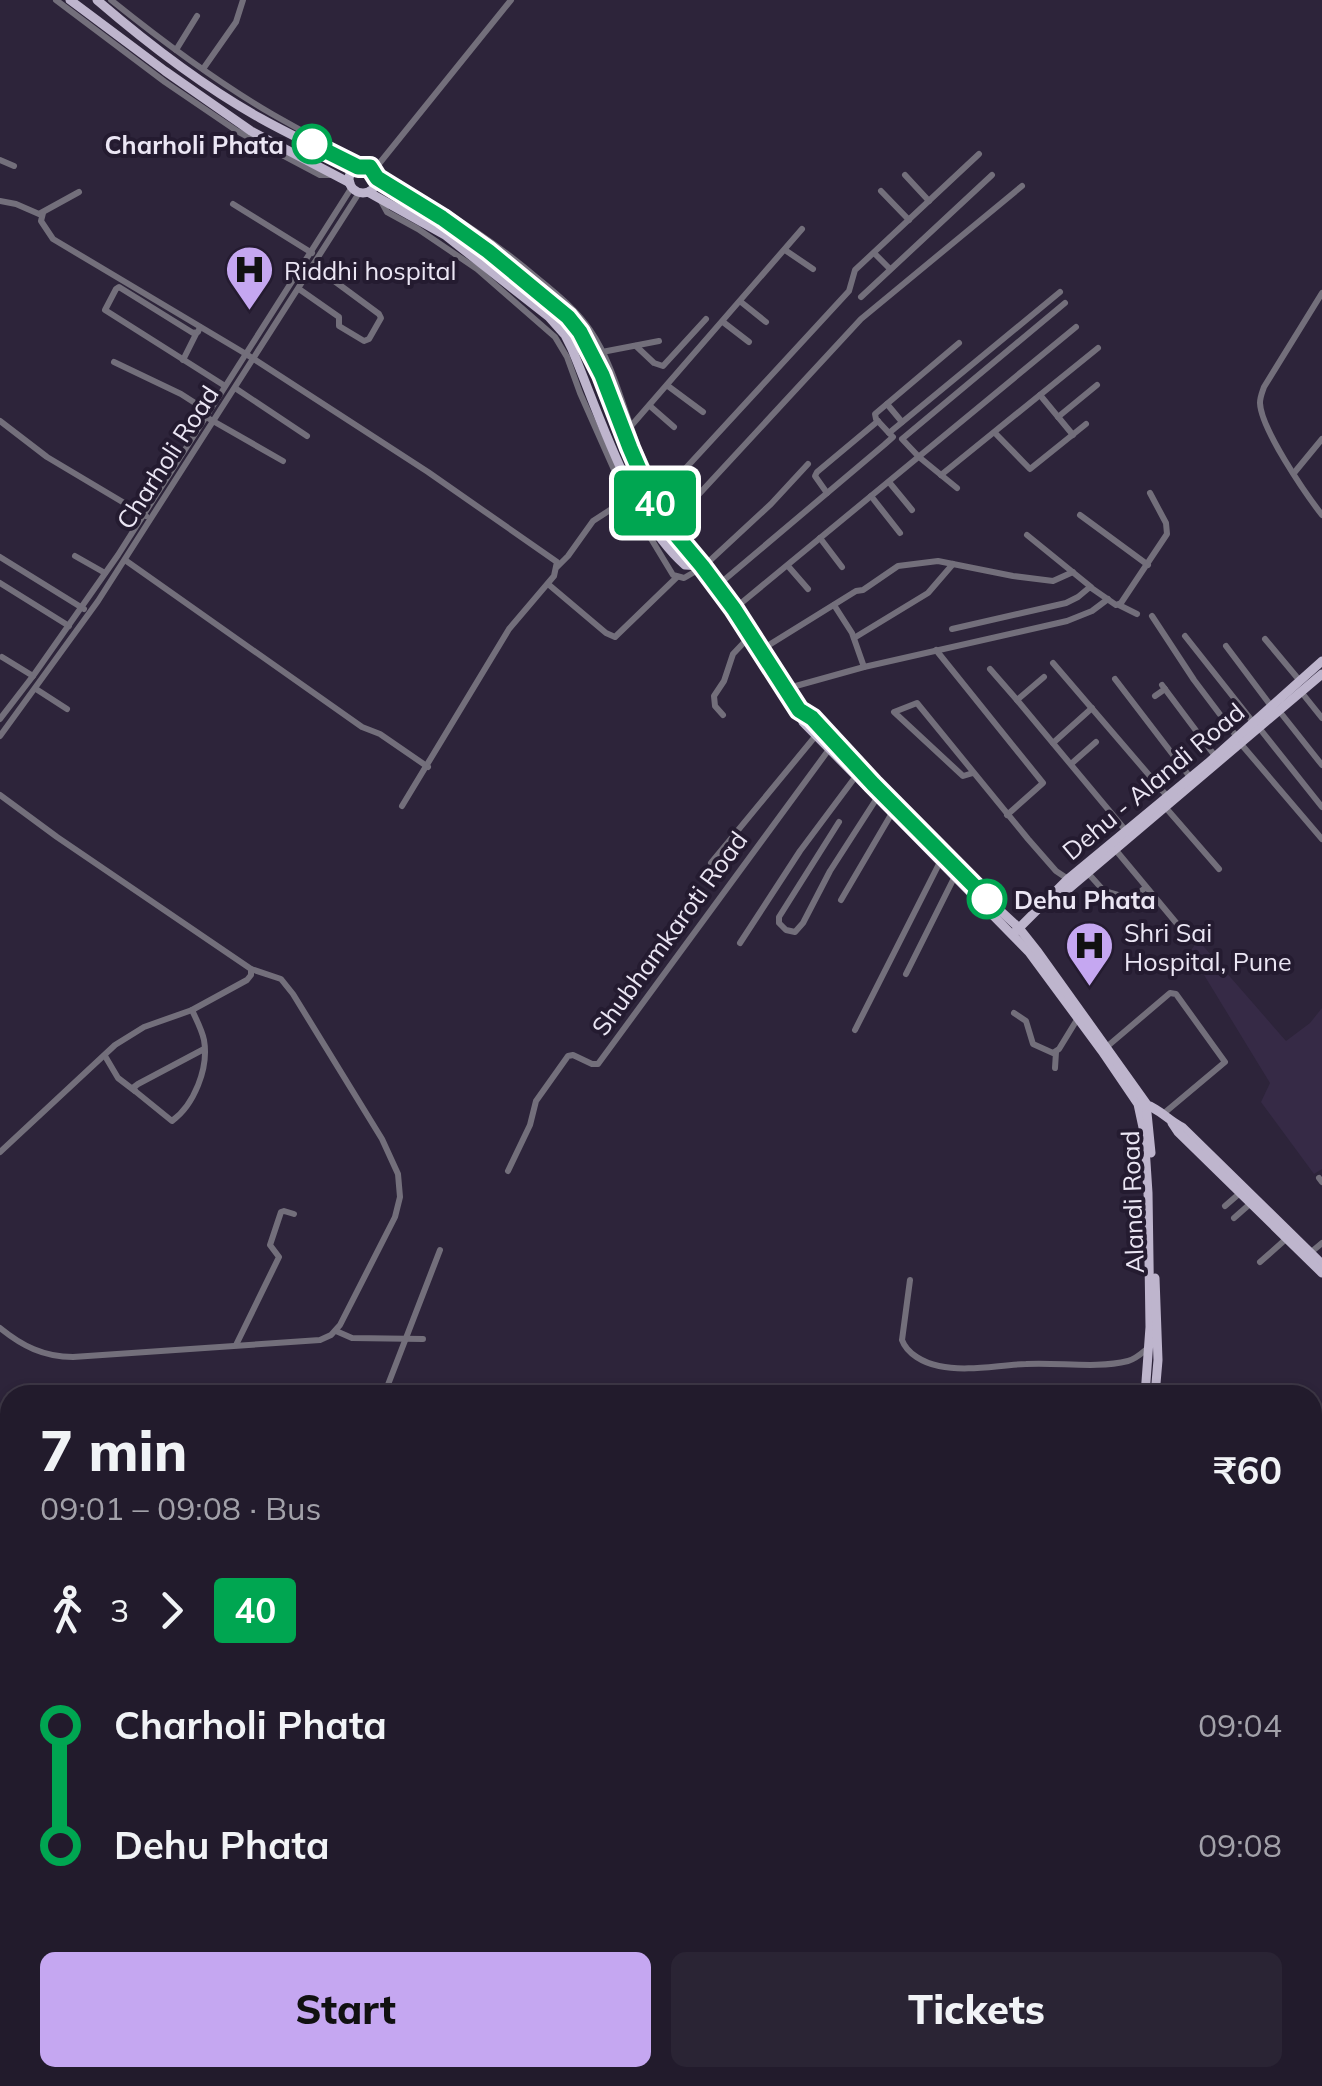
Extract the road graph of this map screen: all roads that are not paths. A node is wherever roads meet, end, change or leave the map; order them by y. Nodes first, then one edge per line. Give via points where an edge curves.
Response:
1 (56, 0) edge
2 (70, 0) edge
3 (97, 0) edge
4 (111, 0) edge
5 (243, 0) edge
6 (511, 0) edge
7 (197, 16) dead end
8 (176, 50) junction
9 (203, 70) junction
10 (979, 154) dead end
11 (0, 160) edge
12 (14, 166) dead end
13 (358, 167) junction
14 (375, 172) junction
15 (333, 174) junction
16 (992, 174) dead end
17 (905, 175) dead end
18 (1022, 186) dead end
19 (357, 189) junction
20 (881, 191) dead end
21 (79, 192) dead end
22 (0, 200) edge
23 (929, 201) junction
24 (233, 204) dead end
25 (42, 214) junction
26 (909, 220) junction
27 (332, 228) junction
28 (802, 230) dead end
29 (785, 250) junction
30 (312, 253) junction
31 (874, 253) junction
32 (314, 266) junction
33 (890, 269) junction
34 (813, 270) dead end
35 (880, 279) junction
36 (299, 289) junction
37 (892, 292) junction
38 (1060, 292) dead end
39 (1322, 293) edge
40 (862, 296) dead end
41 (740, 302) junction
42 (1065, 304) dead end
43 (706, 319) dead end
44 (723, 322) junction
45 (766, 322) dead end
46 (1076, 327) dead end
47 (198, 330) junction
48 (660, 341) dead end
49 (749, 342) dead end
50 (959, 343) dead end
51 (636, 346) junction
52 (1098, 348) dead end
53 (602, 352) junction
54 (250, 357) junction
55 (183, 360) junction
56 (114, 362) dead end
57 (1097, 385) dead end
58 (226, 386) junction
59 (667, 386) junction
60 (235, 388) junction
61 (1040, 395) junction
62 (887, 404) junction
63 (650, 406) junction
64 (702, 412) dead end
65 (207, 414) junction
66 (1058, 416) junction
67 (0, 420) edge
68 (878, 421) junction
69 (214, 422) junction
70 (902, 422) junction
71 (1086, 424) dead end
72 (631, 426) junction
73 (674, 427) dead end
74 (995, 432) junction
75 (890, 433) junction
76 (1073, 435) junction
77 (307, 436) dead end
78 (1322, 439) edge
79 (607, 444) junction
80 (919, 456) junction
81 (283, 461) dead end
82 (808, 464) dead end
83 (1294, 473) junction
84 (941, 475) junction
85 (888, 482) junction
86 (957, 488) dead end
87 (828, 493) junction
88 (1150, 493) dead end
89 (662, 495) junction
90 (871, 496) junction
91 (627, 499) junction
92 (1320, 509) edge
93 (912, 510) dead end
94 (1080, 515) dead end
95 (147, 517) junction
96 (676, 519) junction
97 (900, 533) dead end
98 (1026, 535) dead end
99 (820, 538) junction
100 (684, 545) junction
101 (74, 556) dead end
102 (0, 558) edge
103 (125, 560) junction
104 (953, 564) junction
105 (1148, 565) junction
106 (703, 566) junction
107 (788, 566) junction
108 (558, 567) junction
109 (842, 567) dead end
110 (1073, 572) junction
111 (106, 573) junction
112 (677, 577) junction
113 (0, 583) edge
114 (548, 584) junction
115 (716, 586) junction
116 (1092, 587) junction
117 (808, 589) dead end
118 (1108, 599) junction
119 (1118, 604) junction
120 (834, 605) junction
121 (82, 608) junction
122 (734, 609) junction
123 (90, 613) junction
124 (1138, 614) dead end
125 (1152, 616) dead end
126 (68, 626) junction
127 (952, 629) dead end
128 (751, 635) junction
129 (1186, 636) dead end
130 (854, 638) junction
131 (1265, 639) dead end
132 (1226, 646) dead end
133 (761, 650) junction
134 (936, 650) junction
135 (2, 657) edge
136 (1322, 660) edge
137 (1053, 664) dead end
138 (864, 667) junction
139 (990, 669) dead end
140 (1322, 674) edge
141 (33, 676) junction
142 (1044, 677) dead end
143 (1115, 679) dead end
144 (1300, 680) junction
145 (785, 688) junction
146 (36, 689) junction
147 (1302, 693) junction
148 (1155, 696) dead end
149 (1, 700) edge
150 (1016, 700) junction
151 (10, 706) junction
152 (1092, 708) junction
153 (67, 709) dead end
154 (1276, 709) junction
155 (724, 715) dead end
156 (1322, 718) edge
157 (0, 719) edge
158 (1256, 726) junction
159 (818, 732) junction
160 (0, 736) edge
161 (1239, 741) junction
162 (1096, 742) dead end
163 (1053, 743) junction
164 (831, 746) junction
165 (1215, 756) junction
166 (1071, 764) junction
167 (1322, 765) edge
168 (428, 767) junction
169 (974, 772) junction
170 (858, 774) junction
171 (1192, 781) junction
172 (0, 796) edge
173 (879, 796) junction
174 (1166, 802) junction
175 (402, 806) dead end
176 (1322, 807) edge
177 (894, 811) junction
178 (1007, 814) junction
179 (840, 822) dead end
180 (1129, 834) junction
181 (1322, 839) edge
182 (1113, 846) junction
183 (942, 858) junction
184 (711, 864) dead end
185 (1219, 869) dead end
186 (956, 872) junction
187 (1087, 872) junction
188 (1068, 879) junction
189 (1146, 887) junction
190 (842, 900) dead end
191 (1183, 932) dead end
192 (1018, 934) junction
193 (740, 943) dead end
194 (250, 968) junction
195 (906, 974) dead end
196 (192, 1010) junction
197 (1014, 1013) dead end
198 (1078, 1018) junction
199 (854, 1030) dead end
200 (1105, 1048) junction
201 (204, 1049) junction
202 (1056, 1052) junction
203 (105, 1056) junction
204 (1055, 1068) dead end
205 (135, 1091) junction
206 (1142, 1104) junction
207 (1163, 1114) junction
208 (0, 1152) edge
209 (508, 1170) dead end
210 (1250, 1199) junction
211 (1225, 1206) dead end
212 (294, 1214) dead end
213 (1234, 1218) dead end
214 (1290, 1239) junction
215 (1322, 1243) edge
216 (440, 1250) dead end
217 (1308, 1255) junction
218 (1260, 1262) dead end
219 (1322, 1264) edge
220 (1322, 1273) edge
221 (910, 1280) dead end
222 (1153, 1323) junction
223 (0, 1328) edge
224 (336, 1330) junction
225 (404, 1338) junction
226 (423, 1339) dead end
227 (236, 1345) junction
228 (1149, 1347) junction
229 (1153, 1360) junction
230 (388, 1385) edge
231 (1147, 1385) edge
232 (1154, 1385) edge

1 - 15 street via 237,131 320,175
2 - 15 main road via 251,131
3 - 13 main road via 262,120
4 - 8 street
5 - 9 street
6 - 14 street
7 - 8 street
8 - 9 street
9 - 14 street
10 - 23 street
11 - 12 street
13 - 14 main road
13 - 19 main road via 351,174
14 - 19 main road via 375,186
14 - 53 street via 508,252 578,314
14 - 100 main road via 568,317 602,375 649,492
15 - 19 main road
16 - 33 street
17 - 23 street
18 - 37 street
19 - 27 street, Charholi Road
19 - 79 main road via 445,235 549,317 565,335
20 - 26 street
21 - 25 street
22 - 25 street
23 - 26 street
24 - 30 street
25 - 47 street via 53,239
26 - 31 street
27 - 30 street, Charholi Road
27 - 32 street, Charholi Road
28 - 29 street
29 - 34 street
29 - 41 street
30 - 54 street, Charholi Road
31 - 33 street
31 - 89 street via 855,270 850,291
32 - 36 street, Charholi Road
32 - 36 street via 379,314 375,329 364,341
33 - 35 street
35 - 37 street
35 - 40 street
36 - 54 street, Charholi Road
37 - 96 street
38 - 70 street
39 - 83 street via 1260,398
41 - 44 street
41 - 45 street
42 - 80 street via 902,439
43 - 51 street via 663,366
44 - 49 street
44 - 59 street
46 - 80 street
47 - 54 street
47 - 55 street
47 - 55 street via 119,287 110,299 106,313
48 - 51 street
50 - 62 street
51 - 53 street
52 - 61 street
53 - 72 street
54 - 58 street, Charholi Road
54 - 60 street, Charholi Road
54 - 108 street via 460,494
55 - 58 street
56 - 65 street
57 - 66 street
58 - 65 street, Charholi Road
59 - 63 street
59 - 64 street
60 - 69 street, Charholi Road
60 - 77 street
61 - 66 street
61 - 74 street
62 - 68 street via 874,416
62 - 70 street
63 - 72 street
63 - 73 street
65 - 69 street
65 - 95 street, Charholi Road
66 - 76 street
67 - 95 street
68 - 75 street
68 - 87 street via 817,472
69 - 81 street
69 - 95 street, Charholi Road
70 - 75 street
71 - 76 street
72 - 89 street
74 - 76 street via 1030,469
74 - 84 street
75 - 87 street
78 - 83 street
79 - 91 street
79 - 106 main road via 658,536 684,565
80 - 84 street
80 - 85 street
82 - 106 street
83 - 92 street
84 - 86 street
85 - 90 street
85 - 93 street
87 - 115 street
88 - 105 street via 1168,531
89 - 96 street
90 - 97 street
90 - 99 street
91 - 108 street via 592,521
91 - 112 street
94 - 105 street
95 - 103 street, Charholi Road
95 - 111 street, Charholi Road
96 - 100 street
98 - 110 street
99 - 107 street
99 - 109 street
100 - 106 main road
101 - 111 street
102 - 121 street
103 - 123 street, Charholi Road
103 - 168 street
104 - 110 street via 1053,581
104 - 120 street via 898,566
104 - 130 street via 928,593
105 - 119 street
106 - 112 street
106 - 115 main road
107 - 117 street
107 - 122 street
108 - 114 street
110 - 116 street
111 - 121 street, Charholi Road
112 - 114 street via 615,637
113 - 126 street
114 - 168 street via 509,629
115 - 122 main road
116 - 118 street
116 - 127 street via 1066,602
118 - 119 street
118 - 134 street via 1067,621
119 - 124 street
120 - 130 street
120 - 133 street
121 - 123 street
121 - 126 street, Charholi Road
122 - 128 main road
123 - 146 street, Charholi Road
125 - 161 street
126 - 141 street, Charholi Road
128 - 133 main road
128 - 155 street via 732,654 714,696
129 - 158 street
130 - 138 street
131 - 144 street
132 - 154 street
133 - 145 main road
134 - 138 street
134 - 178 street via 1043,783
135 - 141 street
136 - 144 main road, Dehu - Alandi Road
137 - 152 street
138 - 145 street
139 - 150 street
140 - 147 main road, Dehu - Alandi Road
141 - 151 street, Charholi Road
142 - 150 street
143 - 171 street
144 - 154 main road, Dehu - Alandi Road
145 - 159 main road via 803,722
146 - 153 street
146 - 160 street, Charholi Road
147 - 154 main road, Dehu - Alandi Road
147 - 156 street
148 - 165 street via 1164,687
149 - 151 street
150 - 163 street
151 - 157 street, Charholi Road
152 - 163 street
152 - 174 street
154 - 158 main road, Dehu - Alandi Road
154 - 167 street
158 - 161 main road, Dehu - Alandi Road
158 - 176 street
159 - 164 main road
159 - 184 street
161 - 165 main road, Dehu - Alandi Road
161 - 171 main road, Dehu - Alandi Road
161 - 181 street
162 - 166 street
163 - 166 street
164 - 170 main road
164 - 209 street, Shubhamkaroti Road via 598,1064 568,1056 553,1074
165 - 171 main road, Dehu - Alandi Road
166 - 180 street
168 - 175 street
169 - 169 street via 963,776 894,712 918,704
169 - 178 street
170 - 173 main road
170 - 193 street
171 - 174 main road, Dehu - Alandi Road
172 - 194 street
173 - 177 main road
173 - 179 street via 803,923 795,932 786,930 781,912
174 - 180 main road, Dehu - Alandi Road
174 - 185 street
177 - 183 main road
177 - 190 street
178 - 188 street
180 - 182 main road, Dehu - Alandi Road
182 - 187 main road, Dehu - Alandi Road
182 - 188 main road, Dehu - Alandi Road
182 - 189 street
183 - 186 main road
183 - 199 street
186 - 192 main road
186 - 195 street
187 - 189 street via 1112,895 1132,899
187 - 192 main road, Dehu - Alandi Road
188 - 192 main road, Dehu - Alandi Road
189 - 191 street
192 - 198 main road
192 - 200 main road, Alandi Road
194 - 196 street via 249,978
194 - 224 street via 278,978 293,994 398,1174 394,1217
196 - 201 street
196 - 203 street via 144,1026
197 - 202 street via 1026,1021 1034,1044
198 - 200 main road
198 - 202 street
200 - 206 main road, Alandi Road
200 - 206 main road, Alandi Road
200 - 207 street via 1176,994 1225,1062
201 - 205 street
201 - 205 street via 195,1090 175,1120
202 - 204 street
203 - 205 street
203 - 208 street
206 - 207 main road
206 - 222 main road, Alandi Road
207 - 210 main road
210 - 211 street
210 - 213 street
210 - 214 main road
212 - 227 street via 281,1212 270,1245 279,1257
214 - 217 main road
214 - 218 street
215 - 217 street
216 - 225 street
217 - 219 main road
217 - 220 main road
221 - 228 street via 903,1346 940,1366 1125,1361
222 - 228 main road, Alandi Road
222 - 229 main road, Alandi Road
223 - 227 street via 59,1357
224 - 225 street via 352,1338
224 - 227 street via 320,1340
225 - 226 street
225 - 230 street
228 - 229 main road, Alandi Road
229 - 231 main road, Alandi Road
229 - 232 main road, Alandi Road

